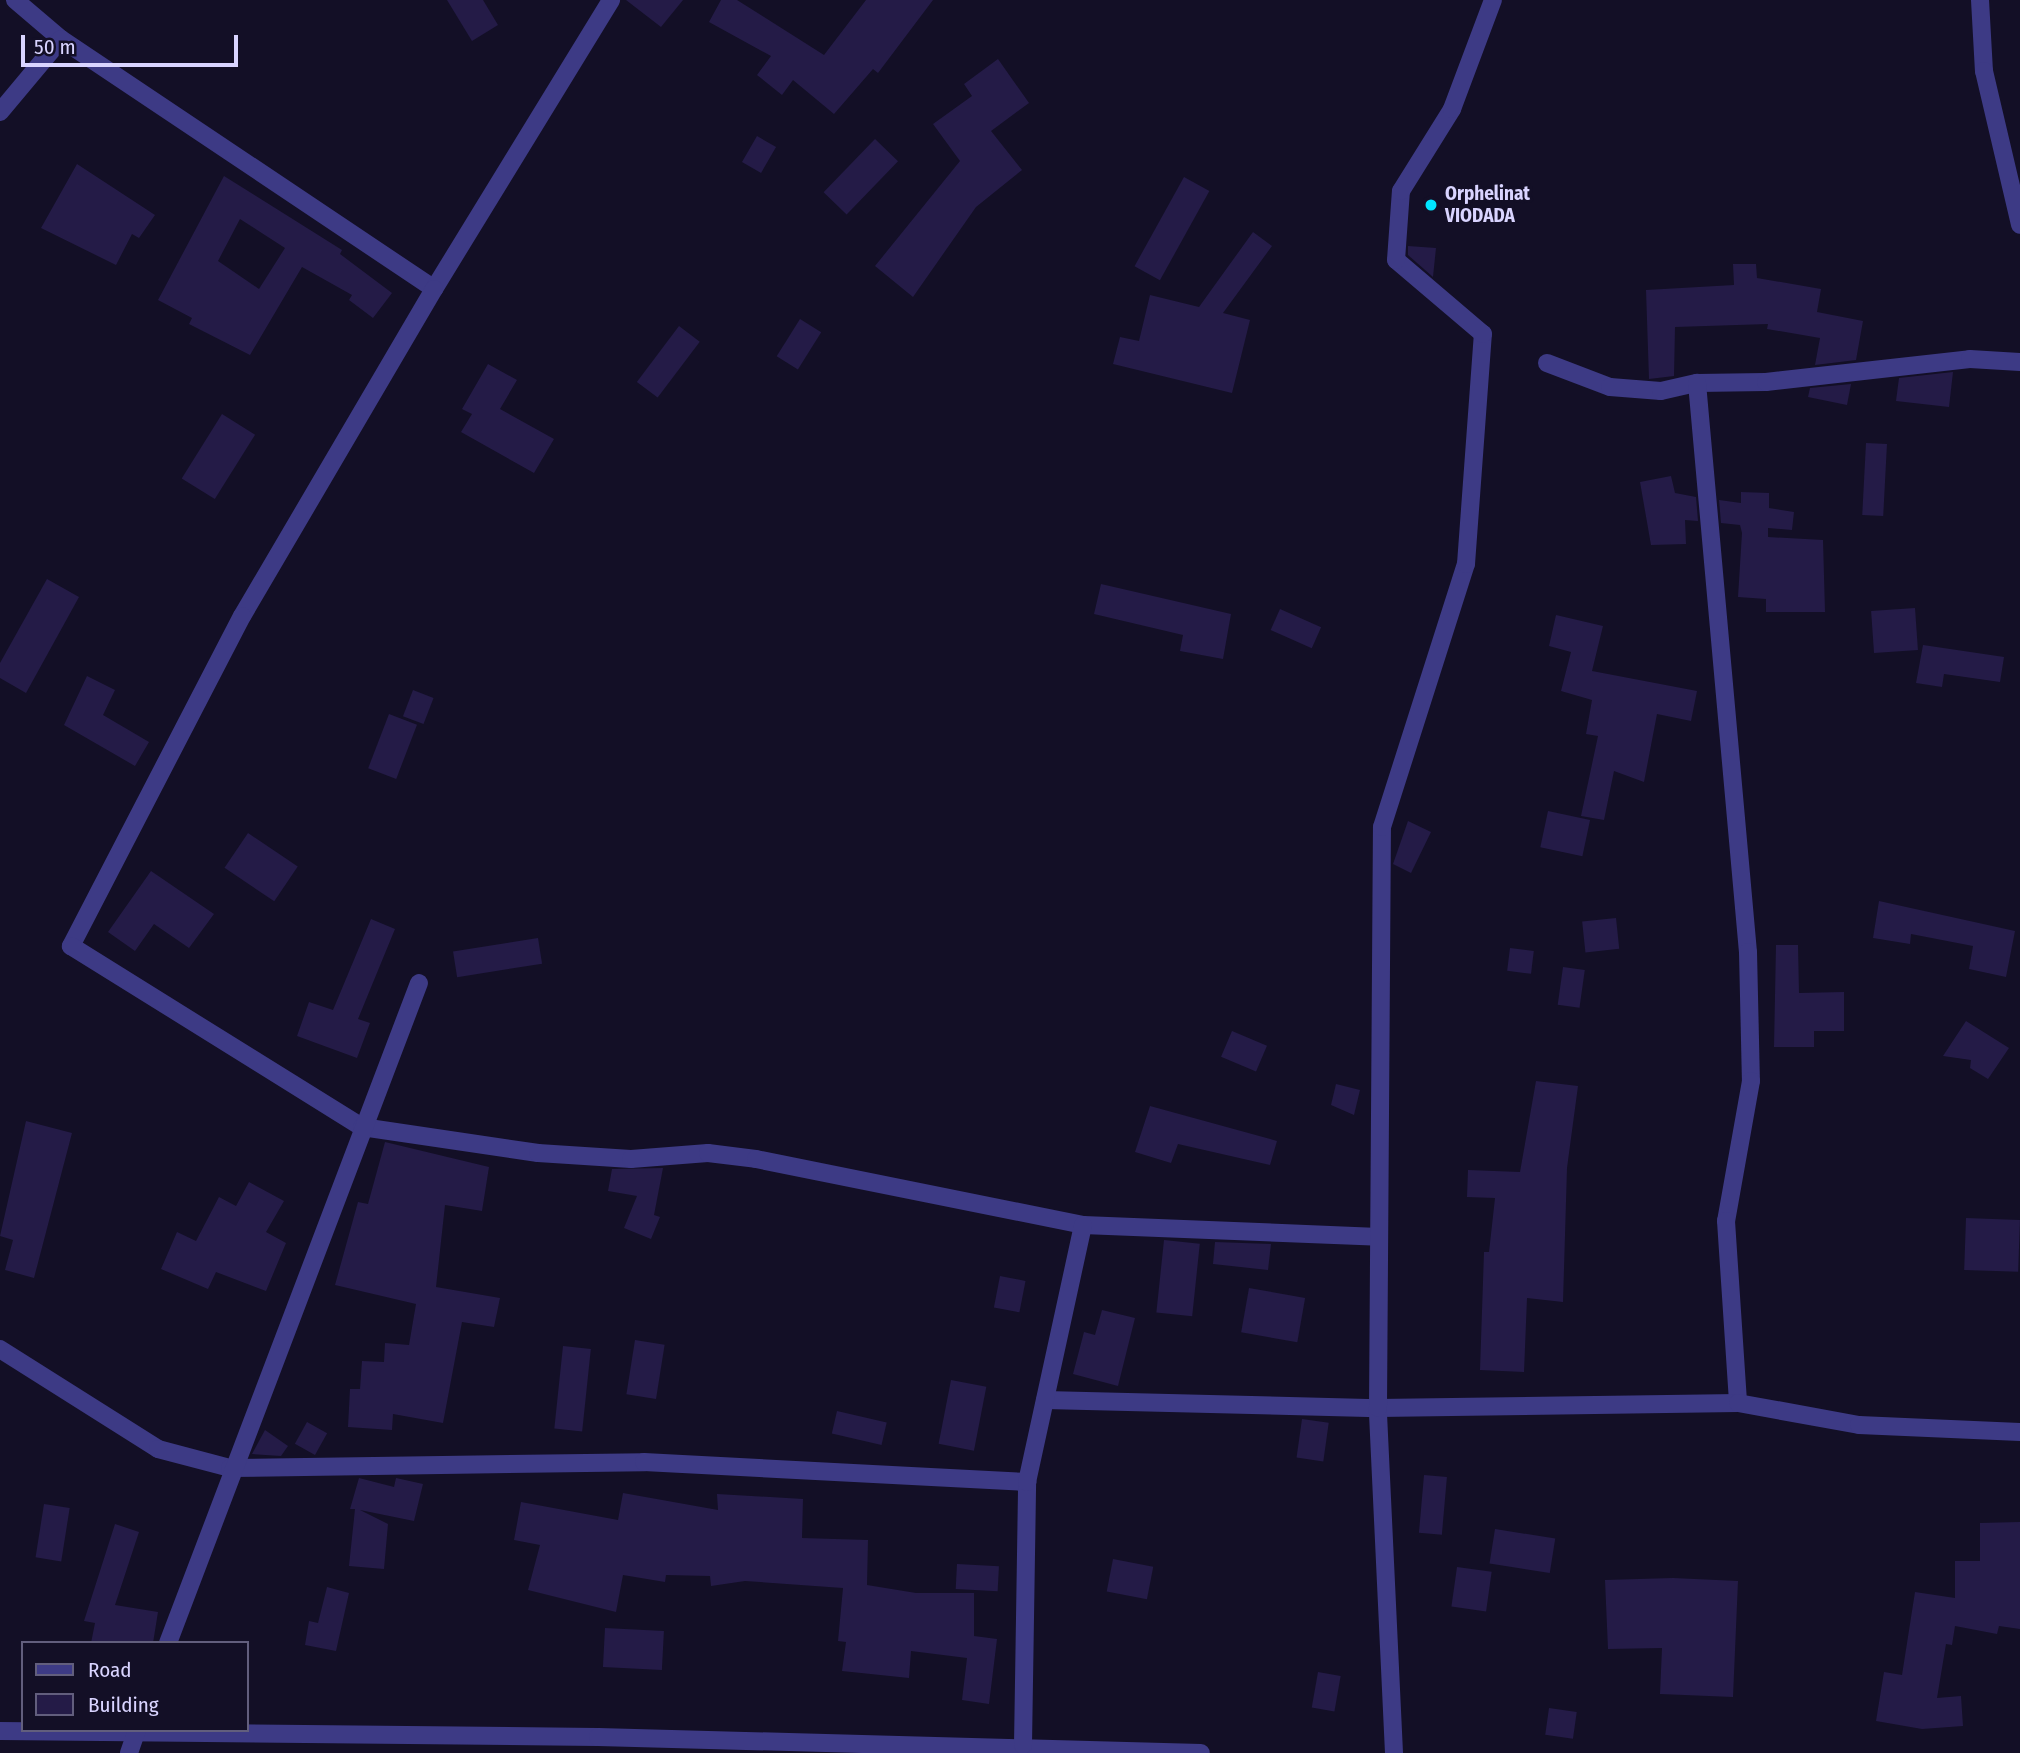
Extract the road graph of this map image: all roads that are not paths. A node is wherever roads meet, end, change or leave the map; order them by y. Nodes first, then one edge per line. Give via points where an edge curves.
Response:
1 (15, 0) edge
2 (611, 0) edge
3 (1493, 0) edge
4 (1980, 0) edge
5 (61, 39) junction
6 (0, 112) edge
7 (2020, 225) edge
8 (435, 289) junction
9 (2020, 362) edge
10 (1547, 363) dead end
11 (1697, 383) junction
12 (419, 983) dead end
13 (362, 1127) junction
14 (1083, 1225) junction
15 (1379, 1237) junction
16 (0, 1349) edge
17 (1045, 1400) junction
18 (1738, 1403) junction
19 (1378, 1408) junction
20 (2020, 1432) edge
21 (230, 1468) junction
22 (1027, 1482) junction
23 (169, 1641) edge
24 (0, 1731) edge
25 (21, 1731) edge
26 (136, 1732) edge
27 (1023, 1745) junction
28 (129, 1753) edge
29 (1201, 1753) edge
30 (1394, 1753) edge

1 - 5 street
2 - 8 street
3 - 15 street via 1452,109 1401,191 1396,260 1483,334 1466,564 1382,827
4 - 7 street via 1984,71
5 - 6 street
5 - 8 street
8 - 13 street via 243,615 71,946
9 - 11 street via 1969,359 1766,382
10 - 11 street via 1609,387 1661,391
11 - 18 street via 1748,952 1751,1081 1726,1222
12 - 13 street
13 - 14 street via 538,1153 631,1159 708,1153 756,1159
13 - 21 street
14 - 15 street
14 - 17 street
15 - 19 street
16 - 21 street via 158,1449
17 - 19 street
17 - 22 street
18 - 19 street
18 - 20 street via 1859,1424
19 - 30 street
21 - 22 street via 643,1462
21 - 23 street
22 - 27 street
24 - 25 street
26 - 27 street
26 - 28 street
27 - 29 street

